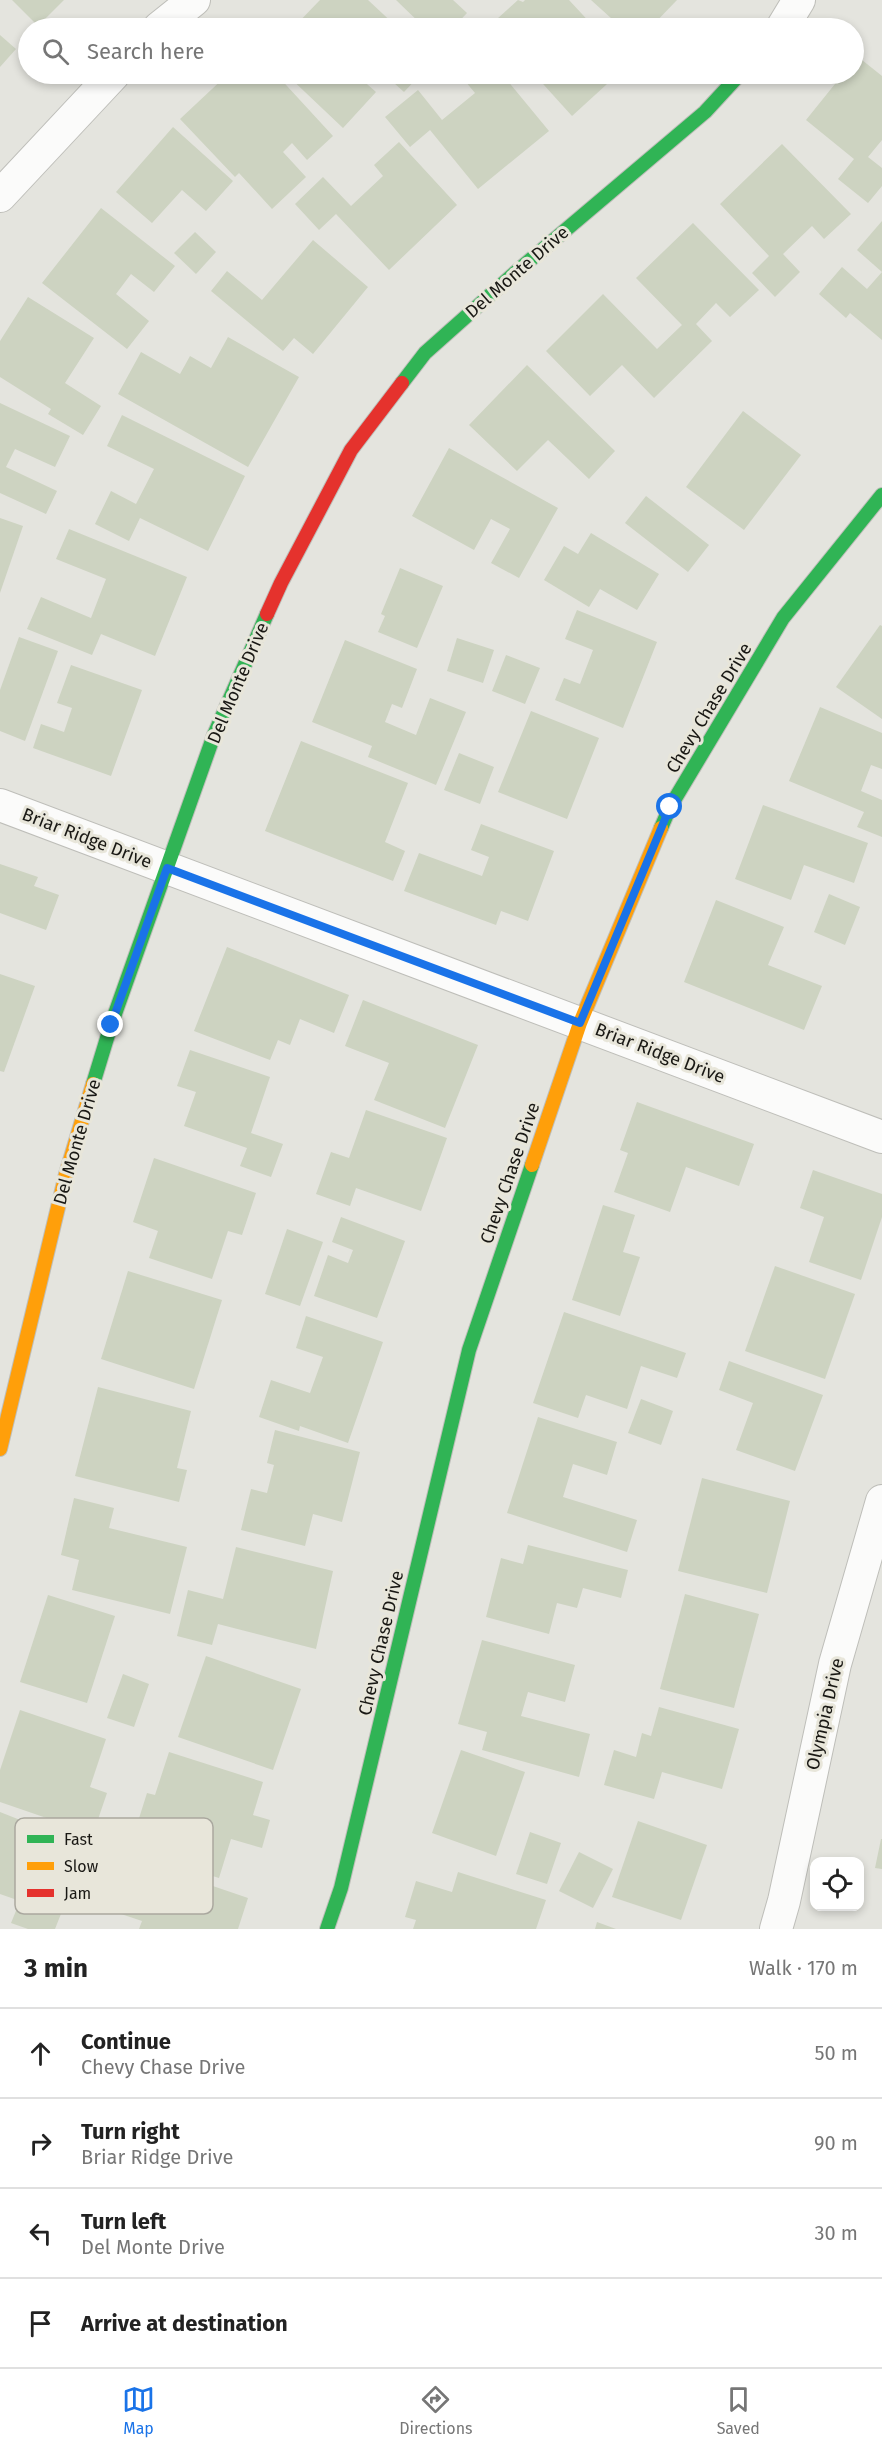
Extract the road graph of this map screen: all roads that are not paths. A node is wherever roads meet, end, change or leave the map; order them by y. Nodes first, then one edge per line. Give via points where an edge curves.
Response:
1 (194, 0) edge
2 (800, 0) edge
3 (172, 18) edge
4 (788, 18) edge
5 (105, 84) edge
6 (731, 84) edge
7 (0, 196) edge
8 (882, 495) edge
9 (0, 805) edge
10 (167, 868) junction
11 (580, 1023) junction
12 (882, 1137) edge
13 (0, 1449) edge
14 (882, 1501) edge
15 (327, 1929) edge
16 (776, 1929) edge

1 - 3 street
2 - 4 street
5 - 7 street
6 - 10 street, Del Monte Drive via 705,112 425,353 351,450 281,583 214,735
8 - 11 street, Chevy Chase Drive via 783,618 670,807
9 - 10 street, Briar Ridge Drive
10 - 11 street, Briar Ridge Drive
10 - 13 street, Del Monte Drive via 111,1025 66,1174
11 - 12 street, Briar Ridge Drive
11 - 15 street, Chevy Chase Drive via 469,1350 341,1888
14 - 16 street, Olympia Drive via 835,1664

